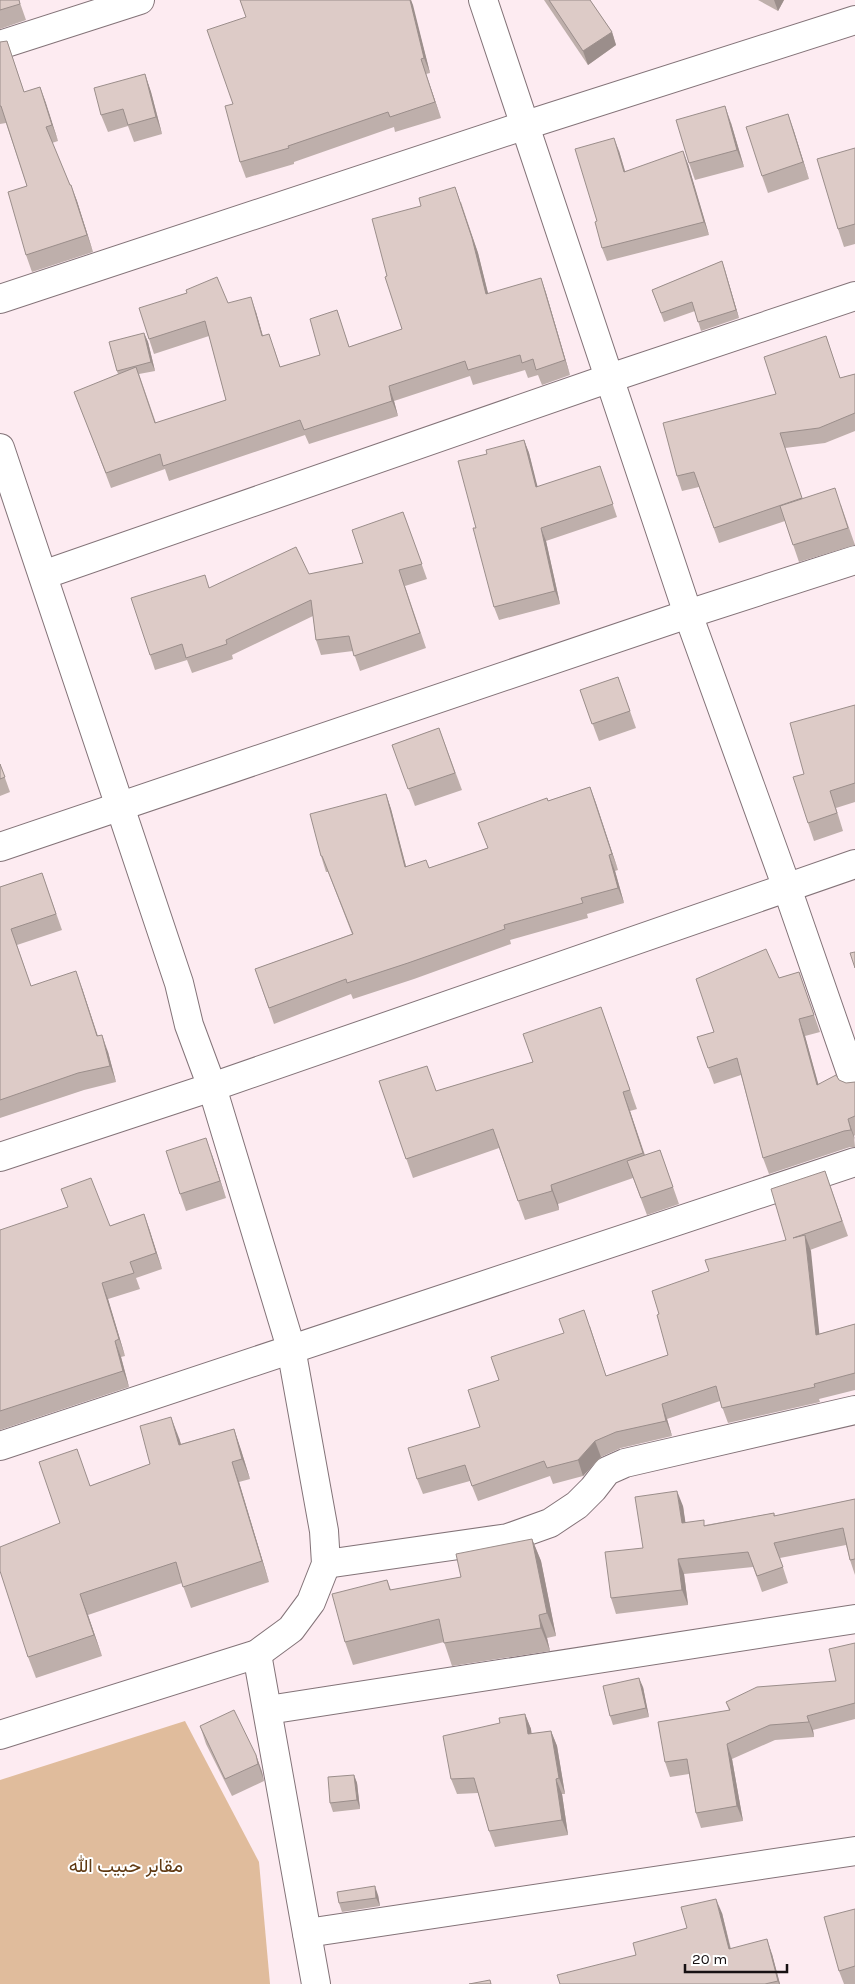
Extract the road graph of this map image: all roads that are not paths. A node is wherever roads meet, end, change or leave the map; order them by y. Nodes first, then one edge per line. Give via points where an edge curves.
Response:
1 (140, 0) edge
2 (483, 0) edge
3 (855, 20) edge
4 (0, 44) edge
5 (526, 125) junction
6 (855, 296) edge
7 (0, 299) edge
8 (610, 378) junction
9 (0, 448) edge
10 (855, 560) edge
11 (43, 575) junction
12 (688, 614) junction
13 (120, 806) junction
14 (0, 847) edge
15 (855, 864) edge
16 (787, 888) junction
17 (850, 1051) edge
18 (855, 1084) edge
19 (212, 1087) junction
20 (0, 1157) edge
21 (855, 1162) edge
22 (291, 1348) junction
23 (855, 1410) edge
24 (0, 1446) edge
25 (326, 1564) junction
26 (855, 1618) edge
27 (258, 1654) junction
28 (268, 1710) junction
29 (0, 1735) edge
30 (855, 1851) edge
31 (307, 1933) junction
32 (316, 1984) edge

1 - 4 street
2 - 5 street
3 - 5 street
5 - 7 street
5 - 8 street
6 - 8 street
8 - 11 street
8 - 12 street
9 - 11 street
10 - 12 street
11 - 13 street
12 - 13 street
12 - 16 street
13 - 14 street
13 - 19 street via 179,984 189,1025
15 - 16 street
16 - 17 street
16 - 19 street
17 - 18 street
19 - 20 street
19 - 22 street
21 - 22 street
22 - 24 street
22 - 25 street via 324,1531
23 - 25 street via 625,1463 607,1471 577,1505 550,1523 508,1538
25 - 27 street via 311,1602 290,1629
26 - 28 street
27 - 28 street
27 - 29 street
28 - 31 street
30 - 31 street
31 - 32 street

